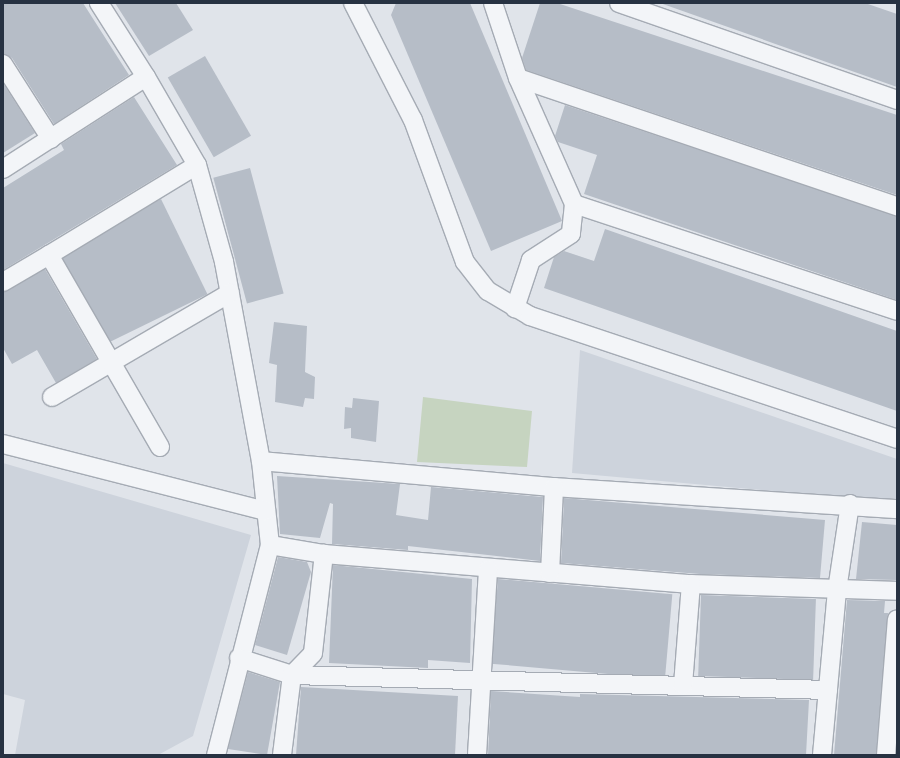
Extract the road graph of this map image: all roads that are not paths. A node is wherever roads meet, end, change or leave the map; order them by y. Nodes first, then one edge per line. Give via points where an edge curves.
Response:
1 (99, 3) edge
2 (353, 3) edge
3 (493, 3) edge
4 (619, 3) edge
5 (3, 64) edge
6 (146, 77) junction
7 (518, 78) junction
8 (897, 100) edge
9 (51, 139) junction
10 (197, 165) junction
11 (3, 169) edge
12 (574, 204) junction
13 (897, 206) edge
14 (49, 255) junction
15 (3, 282) edge
16 (230, 293) junction
17 (516, 308) junction
18 (897, 311) edge
19 (111, 362) junction
20 (52, 397) dead end
21 (897, 439) edge
22 (3, 444) edge
23 (160, 447) dead end
24 (261, 461) junction
25 (554, 487) junction
26 (850, 504) junction
27 (897, 509) edge
28 (266, 511) junction
29 (270, 545) junction
30 (324, 554) junction
31 (488, 569) junction
32 (550, 574) junction
33 (691, 584) junction
34 (837, 590) junction
35 (897, 591) edge
36 (897, 619) edge
37 (239, 658) junction
38 (292, 675) junction
39 (481, 682) junction
40 (683, 685) junction
41 (828, 690) junction
42 (216, 755) edge
43 (282, 755) edge
44 (477, 755) edge
45 (822, 755) edge
46 (886, 755) edge

1 - 6 street
2 - 17 street via 413,120 465,262 488,291
3 - 7 street
4 - 8 street
5 - 9 street
6 - 9 street
6 - 10 street
7 - 12 street
7 - 13 street
9 - 11 street
10 - 14 street
10 - 16 street
12 - 17 street via 571,234 531,260
12 - 18 street
14 - 15 street
14 - 19 street
16 - 19 street
16 - 24 street
17 - 21 street via 530,316
19 - 20 street
19 - 23 street
22 - 28 street
24 - 25 street
24 - 28 street
25 - 26 street
25 - 32 street
26 - 27 street
26 - 34 street
28 - 29 street
29 - 30 street
29 - 37 street
30 - 31 street
30 - 38 street via 313,653
31 - 32 street
31 - 39 street
32 - 33 street
33 - 34 street
33 - 40 street
34 - 35 street
34 - 41 street
36 - 46 street
37 - 38 street
37 - 42 street
38 - 39 street
38 - 43 street
39 - 40 street
39 - 44 street
40 - 41 street
41 - 45 street

